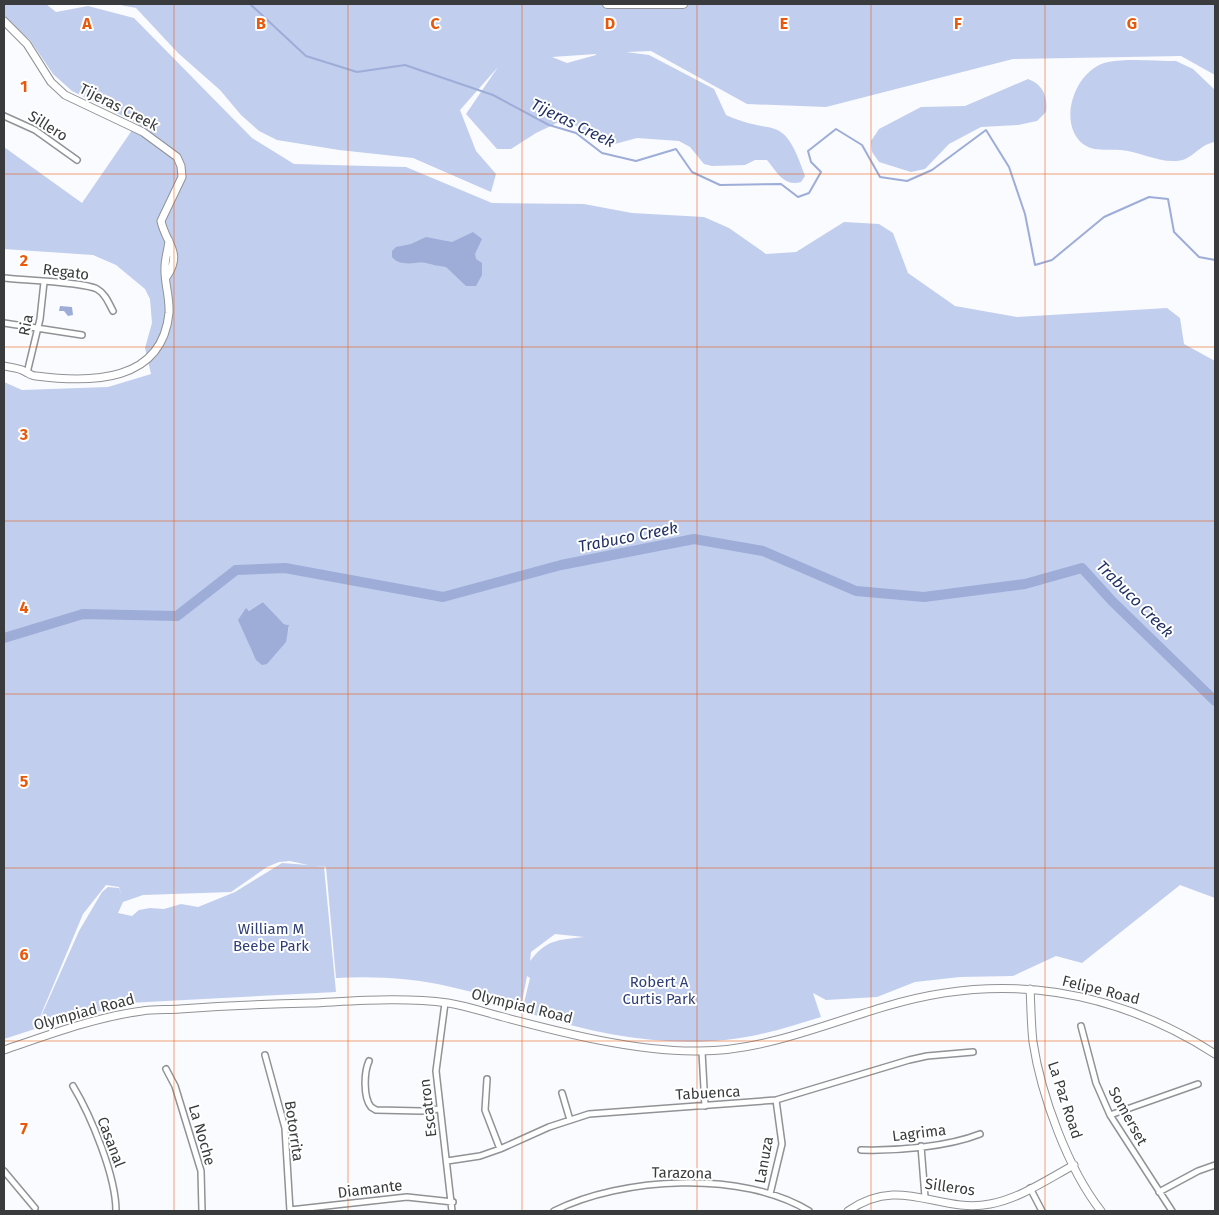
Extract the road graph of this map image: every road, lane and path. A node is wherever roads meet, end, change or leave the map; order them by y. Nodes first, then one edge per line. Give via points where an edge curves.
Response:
1 (608, 4) edge
2 (683, 4) edge
3 (4, 21) edge
4 (4, 30) edge
5 (12, 32) junction
6 (4, 116) edge
7 (77, 160) dead end
8 (4, 278) edge
9 (44, 282) junction
10 (113, 311) dead end
11 (4, 323) edge
12 (38, 329) junction
13 (82, 335) dead end
14 (4, 366) edge
15 (30, 374) junction
16 (1030, 988) junction
17 (445, 1002) junction
18 (1081, 1026) dead end
19 (4, 1050) edge
20 (702, 1052) junction
21 (973, 1052) dead end
22 (1215, 1054) edge
23 (265, 1055) dead end
24 (369, 1061) dead end
25 (166, 1069) dead end
26 (486, 1078) dead end
27 (1198, 1084) dead end
28 (73, 1086) dead end
29 (562, 1093) dead end
30 (776, 1100) junction
31 (705, 1106) junction
32 (439, 1109) junction
33 (1110, 1115) junction
34 (570, 1120) junction
35 (980, 1134) dead end
36 (921, 1146) junction
37 (500, 1149) junction
38 (861, 1150) dead end
39 (447, 1161) junction
40 (1074, 1165) junction
41 (1215, 1165) edge
42 (4, 1171) edge
43 (1030, 1188) junction
44 (1159, 1192) junction
45 (770, 1194) junction
46 (925, 1197) junction
47 (453, 1202) junction
48 (36, 1208) dead end
49 (991, 1208) edge
50 (290, 1210) edge
51 (116, 1211) edge
52 (202, 1211) edge
53 (452, 1211) edge
54 (554, 1211) edge
55 (809, 1211) edge
56 (848, 1211) edge
57 (1042, 1211) edge
58 (1101, 1211) edge
59 (1172, 1211) edge

1 - 2 main road
3 - 5 main road, Tijeras Creek
4 - 5 main road, Tijeras Creek
5 - 15 main road, Tijeras Creek via 27,44 51,82 65,95 143,132 177,157 182,177 161,221 169,241 164,269 169,312 164,334 152,355 143,364 116,374 77,379
6 - 7 street, Sillero via 35,130
8 - 9 street, Regato
9 - 10 street, Regato via 97,289
9 - 12 street, Ria
11 - 12 street
12 - 13 street
12 - 15 street, Ria
14 - 15 main road, Tijeras Creek
16 - 20 main road, Olympiad Road via 945,992 887,1005 748,1047
16 - 22 main road, Felipe Road via 1101,1002 1146,1016
16 - 40 main road, La Paz Road via 1034,1043 1043,1082 1056,1125
17 - 19 main road, Olympiad Road via 369,1001 143,1011
17 - 20 main road, Olympiad Road via 626,1044
17 - 32 street, Escatron via 436,1071
18 - 33 street, Somerset via 1096,1083
20 - 31 street
21 - 30 street, Tabuenca via 909,1060
23 - 50 street, Botorrita via 285,1128
24 - 32 street via 366,1098 371,1107 421,1111
25 - 52 street, La Noche via 175,1086 201,1171
26 - 37 street via 485,1110
27 - 33 street
28 - 51 street, Casanal via 111,1176
29 - 34 street
30 - 31 street, Tabuenca
30 - 45 street, Lanuza via 782,1144
31 - 34 street, Tabuenca via 606,1112
32 - 39 street, Escatron
33 - 44 street, Somerset
34 - 37 street, Tabuenca
35 - 36 street, Lagrima via 966,1140
36 - 38 street, Lagrima
36 - 46 street
37 - 39 street, Tabuenca
39 - 47 street, Escatron
40 - 43 main road, Silleros
40 - 58 main road, La Paz Road
41 - 44 street
42 - 48 street
43 - 49 main road, Silleros
43 - 57 street
44 - 59 street, Somerset
45 - 54 street, Tarazona via 690,1183 649,1184 616,1189 574,1201
45 - 55 street, Tarazona
46 - 49 main road, Silleros
46 - 56 main road, Silleros via 900,1194 878,1197
47 - 50 street, Diamante via 407,1197
47 - 53 street, Escatron

